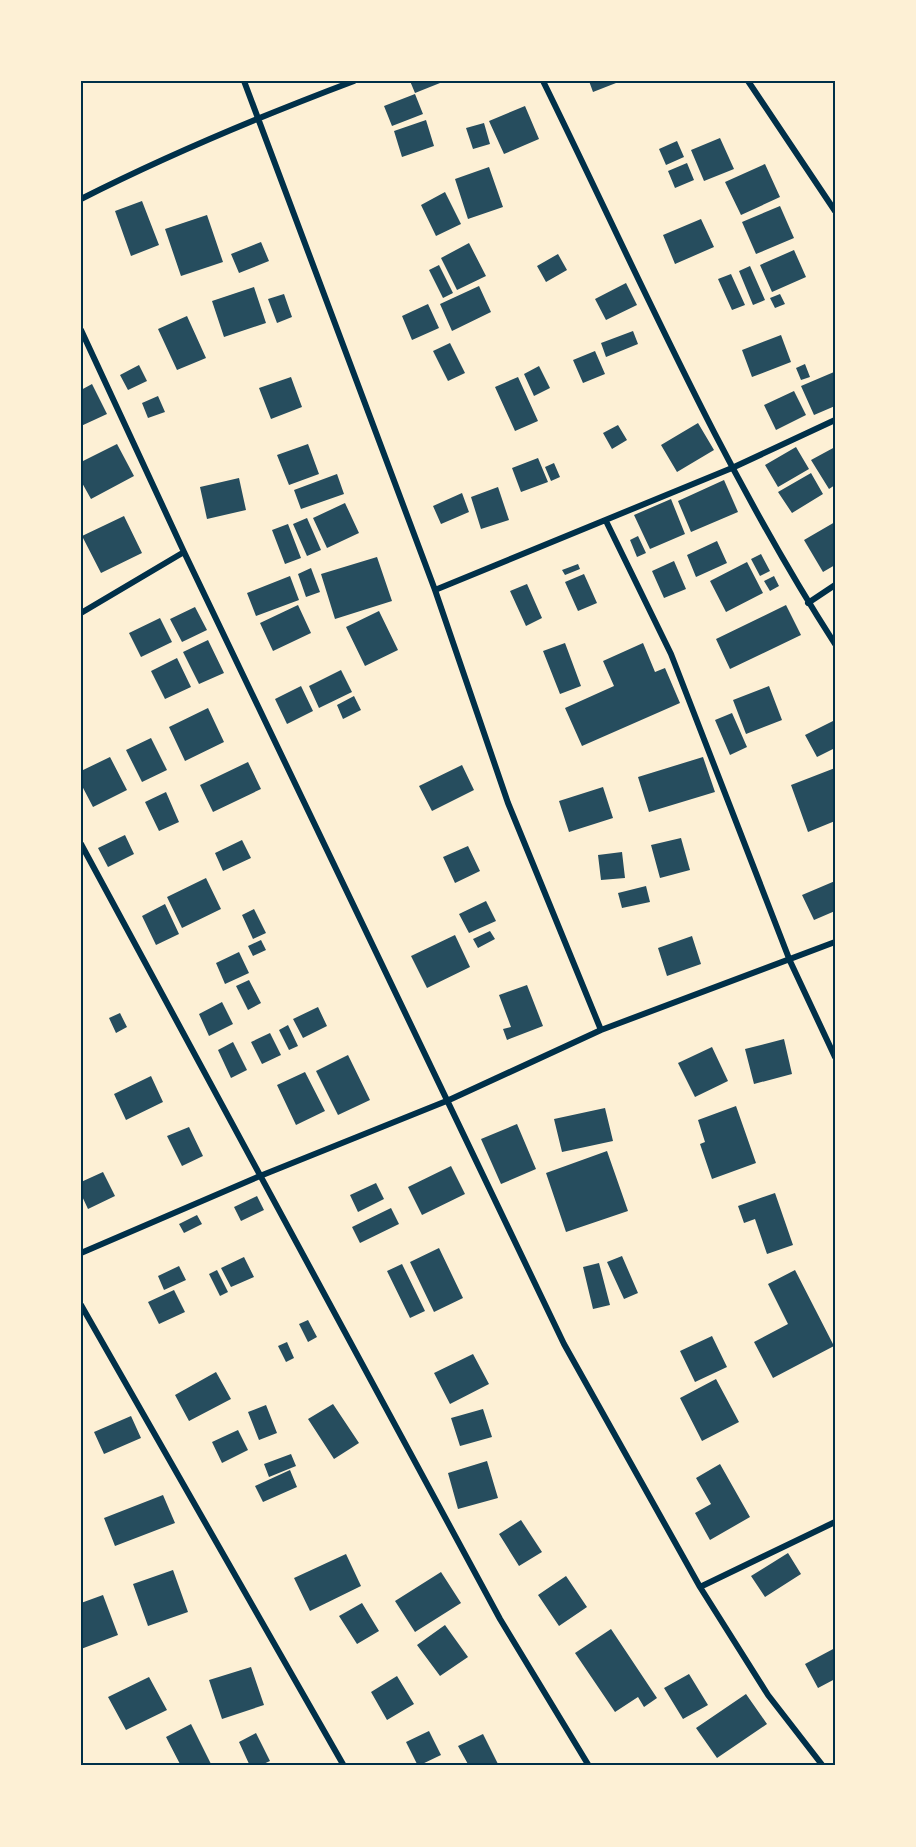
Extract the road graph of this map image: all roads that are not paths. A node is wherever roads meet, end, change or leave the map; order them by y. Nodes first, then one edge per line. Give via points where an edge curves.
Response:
1 (244, 81) edge
2 (354, 81) edge
3 (543, 81) edge
4 (748, 81) edge
5 (259, 117) junction
6 (81, 199) edge
7 (835, 211) edge
8 (81, 330) edge
9 (835, 420) edge
10 (732, 468) junction
11 (606, 521) junction
12 (184, 552) junction
13 (835, 585) edge
14 (435, 590) junction
15 (808, 603) junction
16 (81, 613) edge
17 (835, 644) edge
18 (81, 844) edge
19 (835, 942) edge
20 (790, 961) junction
21 (601, 1030) junction
22 (835, 1057) edge
23 (448, 1100) junction
24 (260, 1176) junction
25 (81, 1253) edge
26 (81, 1305) edge
27 (835, 1522) edge
28 (700, 1587) junction
29 (344, 1766) edge
30 (589, 1766) edge
31 (823, 1766) edge

1 - 5 street
2 - 5 street
3 - 10 street
4 - 7 street
5 - 6 street
5 - 14 street
8 - 12 street
9 - 10 street
10 - 11 street
10 - 15 street
11 - 14 street
11 - 20 street via 671,654
12 - 16 street
12 - 23 street
13 - 15 street
14 - 21 street via 508,803
15 - 17 street
18 - 24 street
19 - 20 street
20 - 21 street
20 - 22 street
21 - 23 street
23 - 24 street
23 - 28 street via 564,1344
24 - 25 street
24 - 30 street via 500,1619
26 - 29 street
27 - 28 street
28 - 31 street via 768,1695

